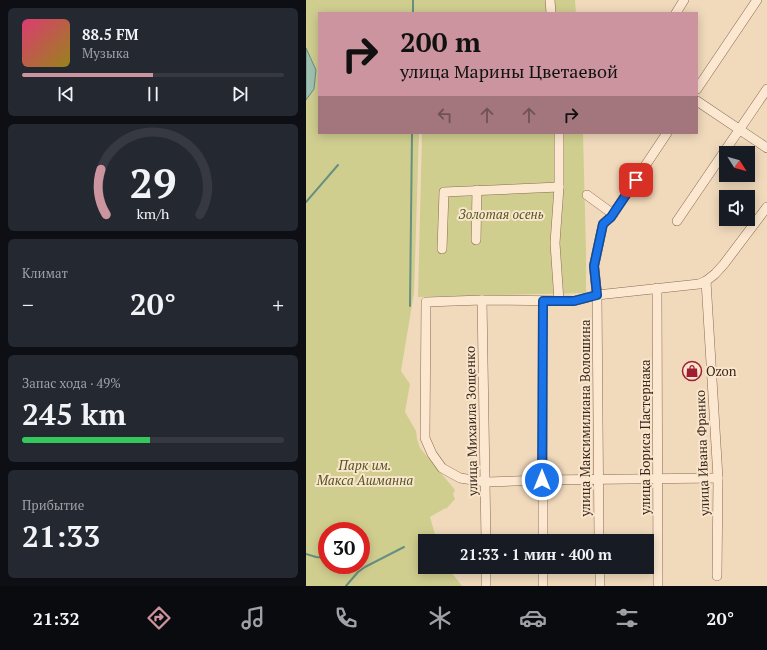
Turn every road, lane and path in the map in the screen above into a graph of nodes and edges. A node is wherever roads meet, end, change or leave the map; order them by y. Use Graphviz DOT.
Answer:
graph roads {
  1 [pos="550,0"];
  2 [pos="684,0"];
  3 [pos="757,0"];
  4 [pos="551,12"];
  5 [pos="677,12"];
  6 [pos="698,88"];
  7 [pos="767,89"];
  8 [pos="698,102"];
  9 [pos="739,130"];
  10 [pos="559,134"];
  11 [pos="666,134"];
  12 [pos="767,148"];
  13 [pos="559,187"];
  14 [pos="477,190"];
  15 [pos="588,195"];
  16 [pos="767,207"];
  17 [pos="613,214"];
  18 [pos="677,221"];
  19 [pos="476,240"];
  20 [pos="442,249"];
  21 [pos="706,281"];
  22 [pos="657,288"];
  23 [pos="597,295"];
  24 [pos="482,300"];
  25 [pos="543,301"];
  26 [pos="559,301"];
  27 [pos="718,478"];
  28 [pos="599,479"];
  29 [pos="658,479"];
  30 [pos="542,480"];
  31 [pos="486,482"];
  32 [pos="486,534"];
  33 [pos="543,534"];
  34 [pos="600,534"];
  35 [pos="486,574"];
  36 [pos="543,574"];
  37 [pos="600,574"];
  38 [pos="717,576"];
  39 [pos="486,586"];
  40 [pos="543,586"];
  41 [pos="600,586"];
  42 [pos="658,586"];
  1 -- 4 [label="street"];
  2 -- 5 [label="street"];
  3 -- 6 [label="street"];
  7 -- 9 [label="street"];
  8 -- 9 [label="street"];
  9 -- 12 [label="street"];
  9 -- 18 [label="street"];
  10 -- 13 [label="street"];
  11 -- 17 [label="street, улица Максимилиана Волошина"];
  13 -- 14 [label="street"];
  13 -- 26 [label="street"];
  14 -- 19 [label="street"];
  14 -- 20 [label="street"];
  15 -- 17 [label="street"];
  16 -- 21 [label="street"];
  17 -- 23 [label="street, улица Максимилиана Волошина"];
  21 -- 22 [label="street"];
  21 -- 27 [label="street, улица Ивана Франко"];
  22 -- 23 [label="street"];
  22 -- 29 [label="street, улица Бориса Пастернака"];
  23 -- 26 [label="street"];
  23 -- 28 [label="street, улица Максимилиана Волошина"];
  24 -- 25 [label="street"];
  24 -- 31 [label="street, улица Михаила Зощенко"];
  24 -- 31 [label="street"];
  25 -- 26 [label="street"];
  25 -- 30 [label="street"];
  27 -- 29 [label="street"];
  27 -- 38 [label="street, улица Ивана Франко"];
  28 -- 29 [label="street"];
  28 -- 30 [label="street"];
  28 -- 34 [label="street, улица Максимилиана Волошина"];
  29 -- 42 [label="street, улица Бориса Пастернака"];
  30 -- 31 [label="street"];
  30 -- 33 [label="street"];
  31 -- 32 [label="street, улица Михаила Зощенко"];
  35 -- 39 [label="street"];
  36 -- 40 [label="street"];
  37 -- 41 [label="street"];
}
